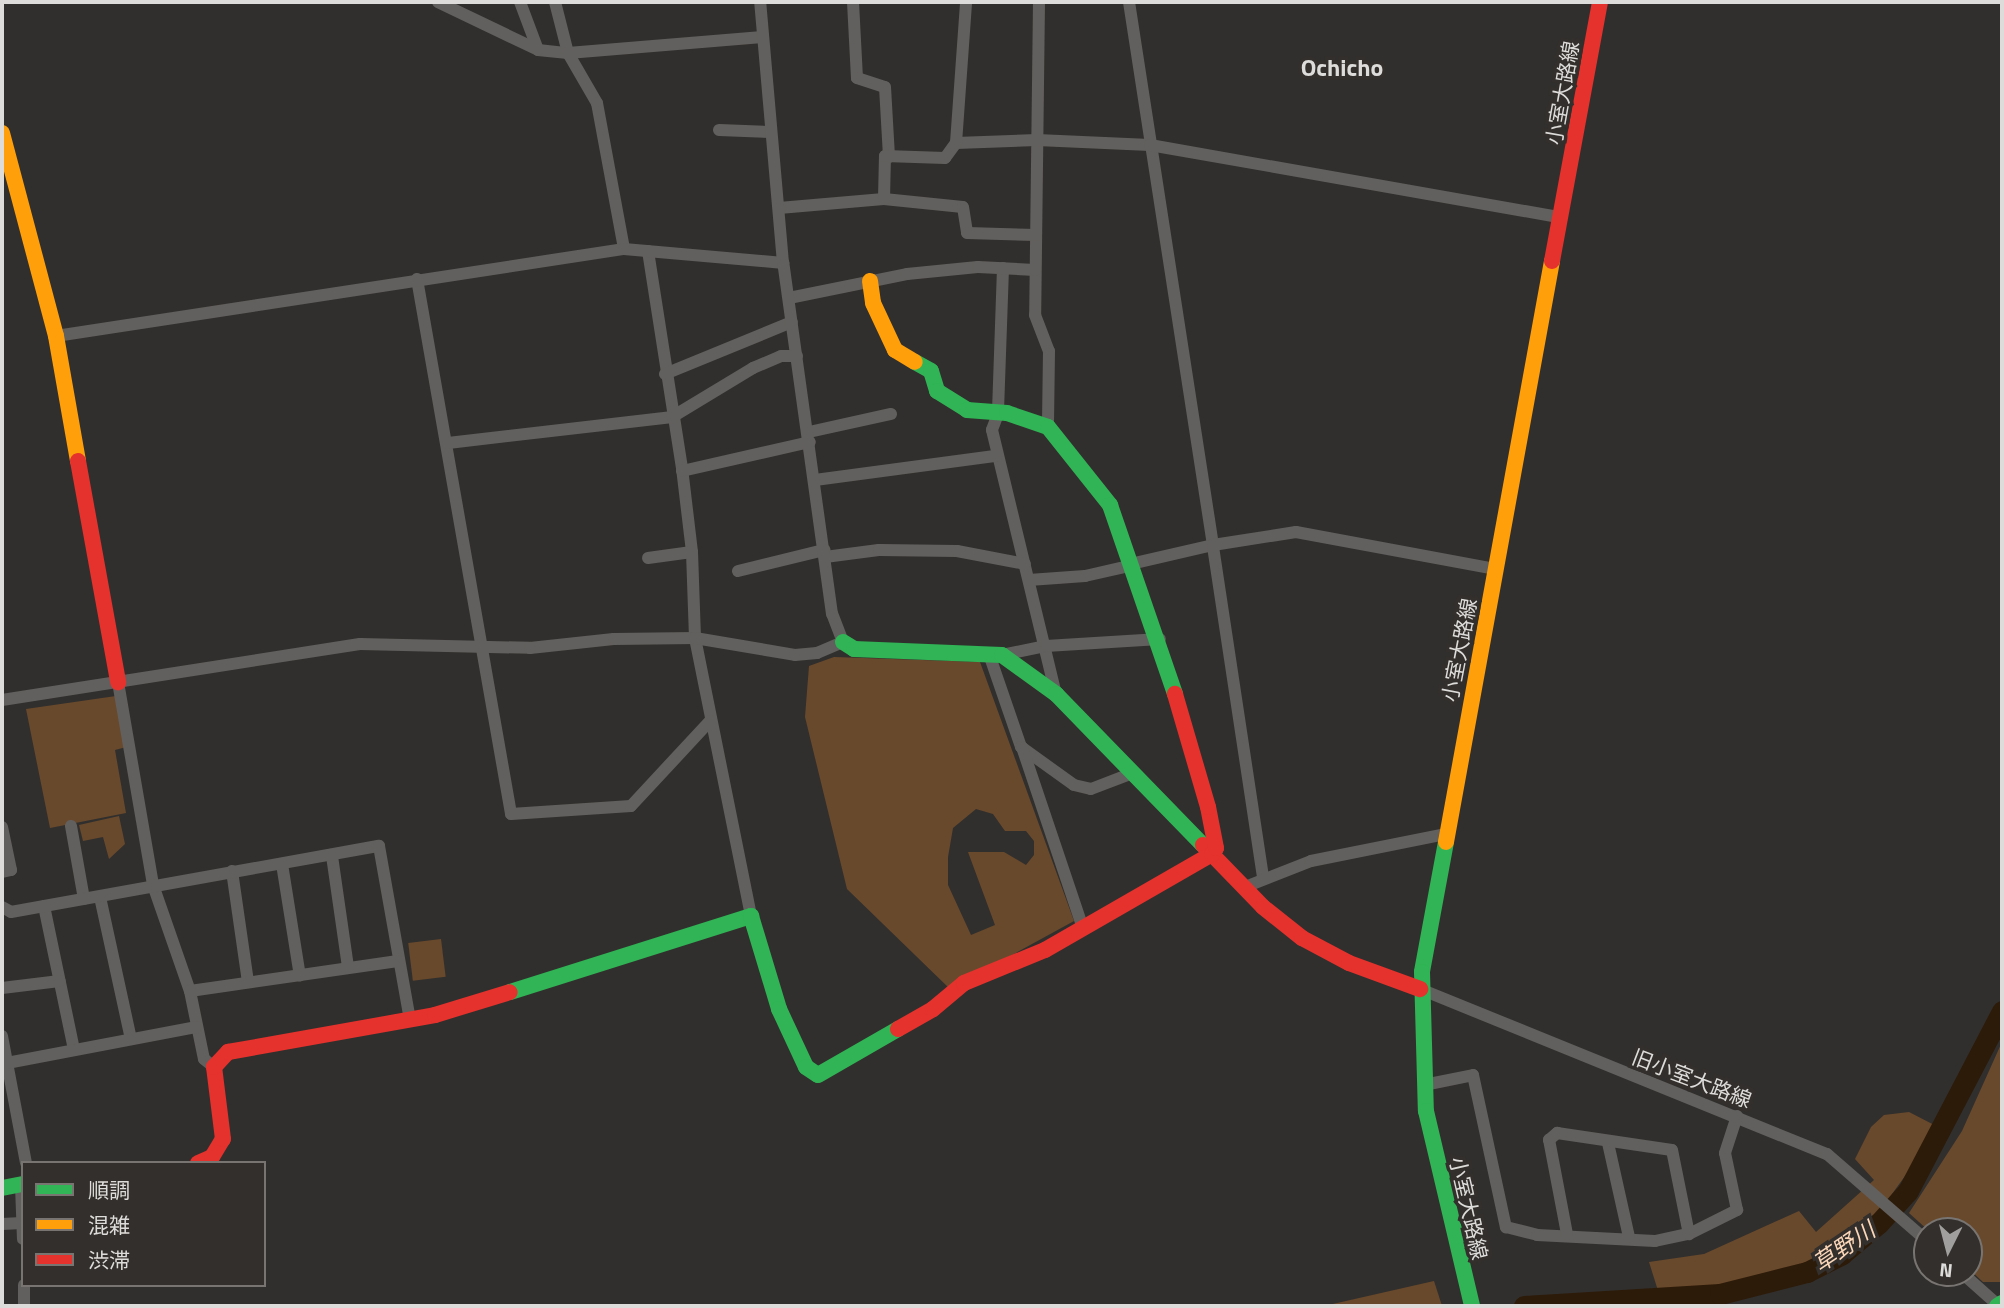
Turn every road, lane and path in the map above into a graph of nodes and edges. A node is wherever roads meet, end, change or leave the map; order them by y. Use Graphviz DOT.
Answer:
graph roads {
  1 [pos="438,2"];
  2 [pos="520,2"];
  3 [pos="555,2"];
  4 [pos="853,2"];
  5 [pos="966,2"];
  6 [pos="1039,2"];
  7 [pos="1129,2"];
  8 [pos="1600,2"];
  9 [pos="762,3"];
  10 [pos="762,37"];
  11 [pos="538,50"];
  12 [pos="568,53"];
  13 [pos="719,130"];
  14 [pos="771,132"];
  15 [pos="2,133"];
  16 [pos="1037,140"];
  17 [pos="956,143"];
  18 [pos="1150,145"];
  19 [pos="889,157"];
  20 [pos="884,199"];
  21 [pos="779,208"];
  22 [pos="1560,217"];
  23 [pos="1036,235"];
  24 [pos="624,249"];
  25 [pos="648,251"];
  26 [pos="783,263"];
  27 [pos="1003,268"];
  28 [pos="1035,270"];
  29 [pos="417,279"];
  30 [pos="870,281"];
  31 [pos="789,298"];
  32 [pos="792,322"];
  33 [pos="56,336"];
  34 [pos="797,356"];
  35 [pos="666,374"];
  36 [pos="891,414"];
  37 [pos="998,414"];
  38 [pos="672,417"];
  39 [pos="1048,427"];
  40 [pos="810,437"];
  41 [pos="448,443"];
  42 [pos="996,456"];
  43 [pos="682,471"];
  44 [pos="815,480"];
  45 [pos="1213,545"];
  46 [pos="692,552"];
  47 [pos="825,554"];
  48 [pos="648,558"];
  49 [pos="1025,564"];
  50 [pos="1132,564"];
  51 [pos="1495,569"];
  52 [pos="738,571"];
  53 [pos="1029,580"];
  54 [pos="695,638"];
  55 [pos="1160,639"];
  56 [pos="844,642"];
  57 [pos="481,644"];
  58 [pos="1046,646"];
  59 [pos="995,654"];
  60 [pos="118,682"];
  61 [pos="1056,694"];
  62 [pos="2,700"];
  63 [pos="710,721"];
  64 [pos="1021,747"];
  65 [pos="1133,773"];
  66 [pos="71,826"];
  67 [pos="2,827"];
  68 [pos="1446,834"];
  69 [pos="1212,854"];
  70 [pos="332,856"];
  71 [pos="282,864"];
  72 [pos="232,871"];
  73 [pos="2,872"];
  74 [pos="1263,877"];
  75 [pos="153,885"];
  76 [pos="1245,887"];
  77 [pos="100,897"];
  78 [pos="84,900"];
  79 [pos="44,906"];
  80 [pos="2,907"];
  81 [pos="751,916"];
  82 [pos="1083,928"];
  83 [pos="398,961"];
  84 [pos="348,967"];
  85 [pos="300,976"];
  86 [pos="60,981"];
  87 [pos="248,982"];
  88 [pos="2,988"];
  89 [pos="1420,989"];
  90 [pos="190,991"];
  91 [pos="410,1020"];
  92 [pos="196,1027"];
  93 [pos="2,1036"];
  94 [pos="131,1040"];
  95 [pos="75,1050"];
  96 [pos="8,1063"];
  97 [pos="214,1067"];
  98 [pos="1424,1085"];
  99 [pos="1737,1116"];
  100 [pos="1608,1143"];
  101 [pos="26,1161"];
  102 [pos="203,1161"];
  103 [pos="21,1185"];
  104 [pos="2,1188"];
  105 [pos="21,1223"];
  106 [pos="2,1224"];
  107 [pos="1913,1228"];
  108 [pos="1567,1234"];
  109 [pos="1689,1234"];
  110 [pos="1629,1237"];
  111 [pos="24,1287"];
  112 [pos="1978,1287"];
  113 [pos="1997,1303"];
  114 [pos="24,1306"];
  115 [pos="1472,1306"];
  1 -- 11 [label="street"];
  2 -- 11 [label="street"];
  3 -- 12 [label="street"];
  4 -- 19 [label="street"];
  5 -- 17 [label="street"];
  6 -- 16 [label="street"];
  7 -- 18 [label="street"];
  8 -- 22 [label="street, 小室大路線"];
  9 -- 10 [label="street"];
  10 -- 12 [label="street"];
  10 -- 14 [label="street"];
  11 -- 12 [label="street"];
  12 -- 24 [label="street"];
  13 -- 14 [label="street"];
  14 -- 21 [label="street"];
  15 -- 33 [label="street"];
  16 -- 17 [label="street"];
  16 -- 18 [label="street"];
  16 -- 23 [label="street"];
  17 -- 19 [label="street"];
  18 -- 22 [label="street"];
  18 -- 45 [label="street"];
  19 -- 20 [label="street"];
  20 -- 21 [label="street"];
  20 -- 23 [label="street"];
  21 -- 26 [label="street"];
  22 -- 51 [label="street, 小室大路線"];
  23 -- 28 [label="street"];
  24 -- 25 [label="street"];
  24 -- 29 [label="street"];
  25 -- 26 [label="street"];
  25 -- 35 [label="street"];
  26 -- 31 [label="street"];
  27 -- 28 [label="street"];
  27 -- 30 [label="street"];
  27 -- 37 [label="street"];
  28 -- 39 [label="street"];
  29 -- 33 [label="street"];
  29 -- 41 [label="street"];
  30 -- 31 [label="street"];
  30 -- 37 [label="street"];
  31 -- 32 [label="street"];
  32 -- 34 [label="street"];
  32 -- 35 [label="street"];
  33 -- 60 [label="street"];
  34 -- 38 [label="street"];
  34 -- 40 [label="street"];
  35 -- 38 [label="street"];
  36 -- 40 [label="street"];
  37 -- 39 [label="street"];
  37 -- 42 [label="street"];
  38 -- 41 [label="street"];
  38 -- 43 [label="street"];
  39 -- 50 [label="street"];
  40 -- 43 [label="street"];
  40 -- 44 [label="street"];
  41 -- 57 [label="street"];
  42 -- 44 [label="street"];
  42 -- 49 [label="street"];
  43 -- 46 [label="street"];
  44 -- 47 [label="street"];
  45 -- 50 [label="street"];
  45 -- 51 [label="street"];
  45 -- 74 [label="street"];
  46 -- 48 [label="street"];
  46 -- 54 [label="street"];
  47 -- 49 [label="street"];
  47 -- 52 [label="street"];
  47 -- 56 [label="street"];
  49 -- 53 [label="street"];
  50 -- 53 [label="street"];
  50 -- 55 [label="street"];
  51 -- 68 [label="street, 小室大路線"];
  53 -- 58 [label="street"];
  54 -- 56 [label="street"];
  54 -- 57 [label="street"];
  54 -- 63 [label="street"];
  55 -- 58 [label="street"];
  55 -- 69 [label="street"];
  56 -- 59 [label="street"];
  57 -- 60 [label="street"];
  57 -- 63 [label="street"];
  58 -- 59 [label="street"];
  58 -- 61 [label="street"];
  59 -- 61 [label="street"];
  59 -- 64 [label="street"];
  60 -- 62 [label="street"];
  60 -- 75 [label="street"];
  61 -- 65 [label="street"];
  63 -- 81 [label="street"];
  64 -- 65 [label="street"];
  64 -- 82 [label="street"];
  65 -- 69 [label="street"];
  66 -- 78 [label="street"];
  67 -- 73 [label="street"];
  68 -- 74 [label="street"];
  68 -- 89 [label="street, 小室大路線"];
  69 -- 76 [label="street"];
  69 -- 82 [label="street"];
  70 -- 71 [label="street"];
  70 -- 83 [label="street"];
  70 -- 84 [label="street"];
  71 -- 72 [label="street"];
  71 -- 85 [label="street"];
  72 -- 75 [label="street"];
  72 -- 87 [label="street"];
  74 -- 76 [label="street"];
  75 -- 77 [label="street"];
  75 -- 90 [label="street"];
  76 -- 89 [label="street"];
  77 -- 78 [label="street"];
  77 -- 94 [label="street"];
  78 -- 79 [label="street"];
  79 -- 80 [label="street"];
  79 -- 86 [label="street"];
  81 -- 82 [label="street"];
  81 -- 91 [label="street"];
  83 -- 84 [label="street"];
  83 -- 91 [label="street"];
  84 -- 85 [label="street"];
  85 -- 87 [label="street"];
  86 -- 88 [label="street"];
  86 -- 95 [label="street"];
  87 -- 90 [label="street"];
  89 -- 98 [label="street, 小室大路線"];
  89 -- 99 [label="street, 旧小室大路線"];
  90 -- 92 [label="street"];
  91 -- 97 [label="street"];
  92 -- 94 [label="street"];
  92 -- 97 [label="street"];
  93 -- 96 [label="street"];
  94 -- 95 [label="street"];
  95 -- 96 [label="street"];
  96 -- 101 [label="street"];
  97 -- 102 [label="street"];
  98 -- 108 [label="street"];
  98 -- 115 [label="street, 小室大路線"];
  99 -- 107 [label="street, 旧小室大路線"];
  99 -- 109 [label="street"];
  100 -- 108 [label="street"];
  100 -- 109 [label="street"];
  100 -- 110 [label="street"];
  103 -- 104 [label="street"];
  105 -- 106 [label="street"];
  108 -- 110 [label="street"];
  109 -- 110 [label="street"];
  111 -- 114 [label="street"];
  112 -- 113 [label="street"];
}
